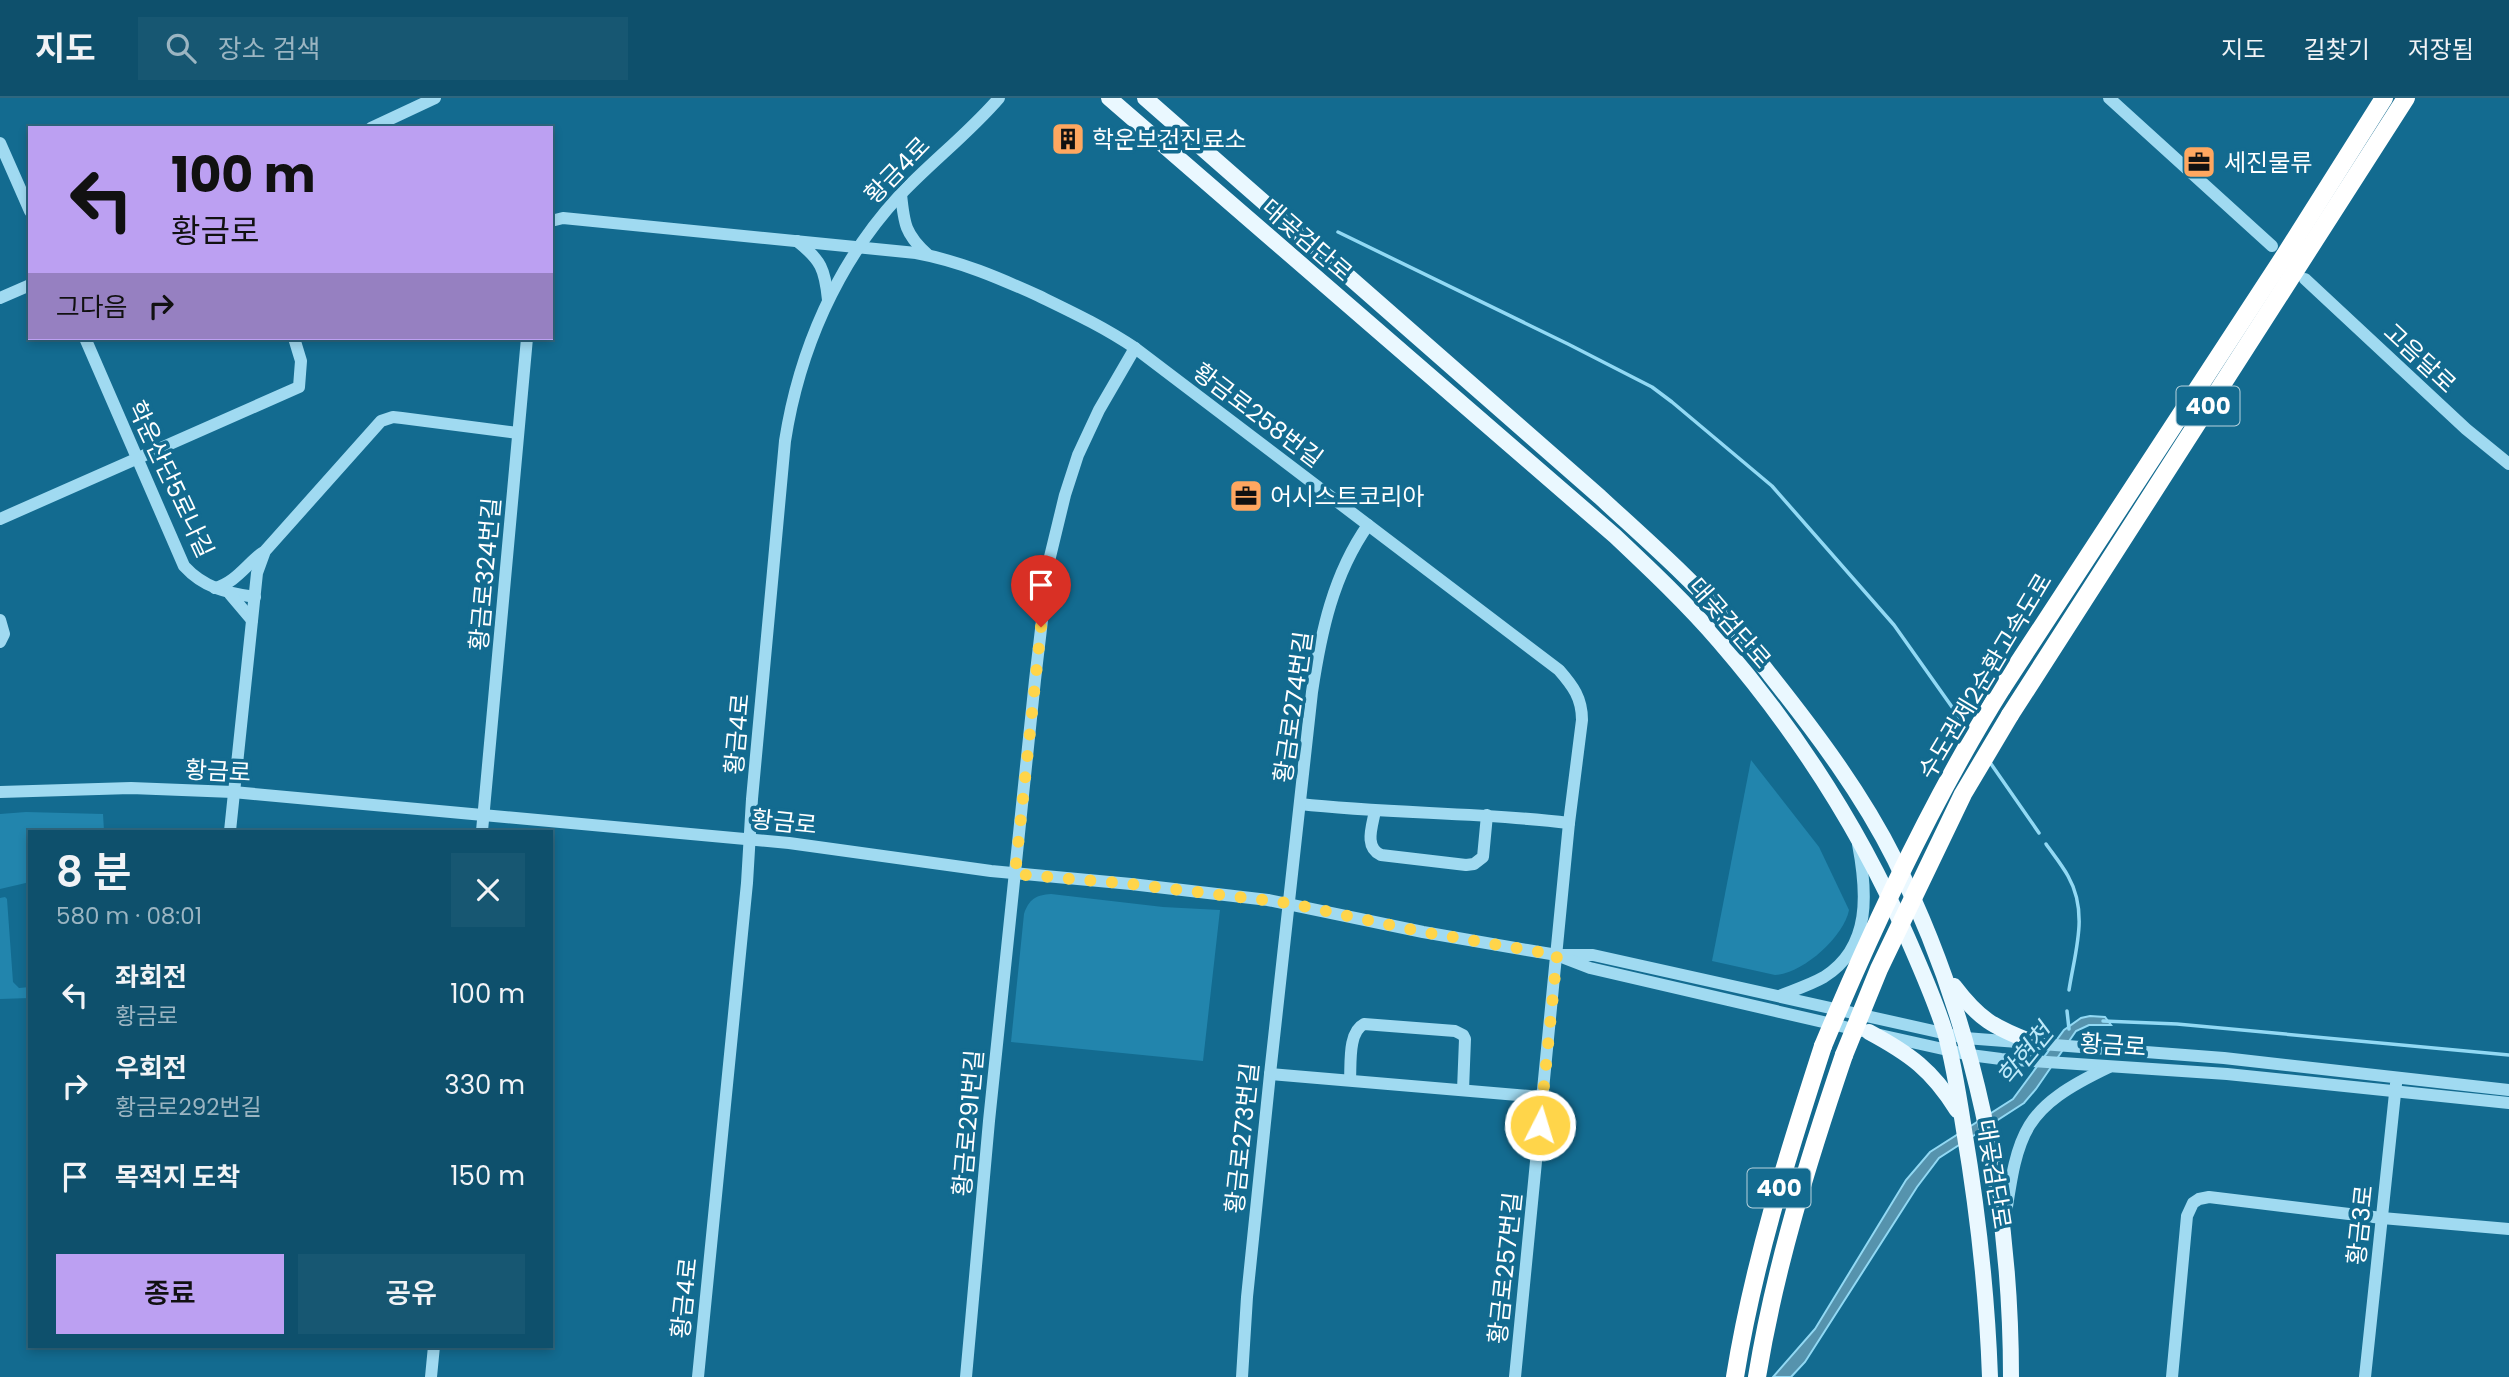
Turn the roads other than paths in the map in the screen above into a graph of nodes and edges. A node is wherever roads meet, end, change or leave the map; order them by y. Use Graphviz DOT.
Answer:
graph roads {
  1 [pos="435,98"];
  2 [pos="999,98"];
  3 [pos="1109,98"];
  4 [pos="1145,98"];
  5 [pos="2109,98"];
  6 [pos="2384,98"];
  7 [pos="2406,98"];
  8 [pos="375,126"];
  9 [pos="0,143"];
  10 [pos="901,194"];
  11 [pos="28,206"];
  12 [pos="553,220"];
  13 [pos="796,241"];
  14 [pos="859,246"];
  15 [pos="2272,246"];
  16 [pos="929,255"];
  17 [pos="2305,279"];
  18 [pos="28,286"];
  19 [pos="0,298"];
  20 [pos="828,300"];
  21 [pos="86,340"];
  22 [pos="295,340"];
  23 [pos="527,340"];
  24 [pos="1135,348"];
  25 [pos="518,433"];
  26 [pos="137,459"];
  27 [pos="2509,464"];
  28 [pos="0,519"];
  29 [pos="1368,525"];
  30 [pos="265,551"];
  31 [pos="215,588"];
  32 [pos="230,594"];
  33 [pos="255,597"];
  34 [pos="0,620"];
  35 [pos="252,620"];
  36 [pos="0,642"];
  37 [pos="0,792"];
  38 [pos="233,792"];
  39 [pos="1300,804"];
  40 [pos="1375,811"];
  41 [pos="484,814"];
  42 [pos="1488,815"];
  43 [pos="1569,823"];
  44 [pos="230,830"];
  45 [pos="482,830"];
  46 [pos="1856,833"];
  47 [pos="749,839"];
  48 [pos="1015,874"];
  49 [pos="1288,903"];
  50 [pos="1557,955"];
  51 [pos="1941,970"];
  52 [pos="1779,996"];
  53 [pos="1869,1032"];
  54 [pos="1945,1033"];
  55 [pos="2012,1037"];
  56 [pos="1965,1038"];
  57 [pos="2032,1042"];
  58 [pos="1949,1050"];
  59 [pos="1969,1055"];
  60 [pos="2112,1066"];
  61 [pos="1270,1074"];
  62 [pos="2396,1077"];
  63 [pos="1350,1080"];
  64 [pos="1463,1090"];
  65 [pos="2509,1090"];
  66 [pos="2395,1091"];
  67 [pos="1542,1097"];
  68 [pos="2509,1103"];
  69 [pos="1958,1108"];
  70 [pos="2382,1218"];
  71 [pos="2004,1227"];
  72 [pos="2509,1229"];
  73 [pos="434,1348"];
  74 [pos="431,1377"];
  75 [pos="698,1377"];
  76 [pos="966,1377"];
  77 [pos="1242,1377"];
  78 [pos="1515,1377"];
  79 [pos="1735,1377"];
  80 [pos="1757,1377"];
  81 [pos="1990,1377"];
  82 [pos="2011,1377"];
  83 [pos="2172,1377"];
  84 [pos="2365,1377"];
  1 -- 8 [label="street"];
  2 -- 10 [label="street, 황금4로"];
  3 -- 46 [label="main road, 대곶검단로"];
  4 -- 51 [label="main road, 대곶검단로"];
  5 -- 15 [label="street"];
  6 -- 79 [label="highway, 수도권제2순환고속도로 / 400, bridge"];
  7 -- 80 [label="highway, 수도권제2순환고속도로 / 400, bridge"];
  9 -- 11 [label="street"];
  10 -- 14 [label="street, 황금4로"];
  10 -- 16 [label="street"];
  12 -- 13 [label="street"];
  13 -- 14 [label="street"];
  13 -- 20 [label="street"];
  14 -- 16 [label="street, 황금로258번길"];
  14 -- 20 [label="street, 황금4로"];
  16 -- 24 [label="street, 황금로258번길"];
  17 -- 27 [label="street, 고음달로"];
  18 -- 19 [label="street"];
  20 -- 47 [label="street, 황금4로"];
  21 -- 26 [label="street, 학운산단5로나길"];
  22 -- 26 [label="street"];
  23 -- 25 [label="street, 황금로324번길"];
  24 -- 29 [label="street, 황금로258번길"];
  24 -- 48 [label="street, 황금로291번길"];
  25 -- 30 [label="street"];
  25 -- 41 [label="street, 황금로324번길"];
  26 -- 28 [label="street"];
  26 -- 31 [label="street, 학운산단5로나길"];
  29 -- 39 [label="street, 황금로274번길"];
  29 -- 43 [label="street, 황금로258번길"];
  30 -- 31 [label="street"];
  30 -- 33 [label="street"];
  31 -- 32 [label="street, 학운산단5로나길"];
  32 -- 33 [label="street, 학운산단5로나길"];
  32 -- 35 [label="street"];
  33 -- 35 [label="street"];
  34 -- 36 [label="street"];
  35 -- 38 [label="street"];
  37 -- 38 [label="street, 황금로"];
  38 -- 41 [label="street, 황금로"];
  38 -- 44 [label="street"];
  39 -- 40 [label="street"];
  39 -- 49 [label="street, 황금로274번길"];
  40 -- 42 [label="street"];
  40 -- 42 [label="street"];
  41 -- 45 [label="street, 황금로324번길"];
  41 -- 47 [label="street, 황금로"];
  42 -- 43 [label="street"];
  43 -- 50 [label="street, 황금로258번길"];
  46 -- 52 [label="street"];
  46 -- 54 [label="main road, 대곶검단로"];
  47 -- 48 [label="street, 황금로"];
  47 -- 75 [label="street, 황금4로"];
  48 -- 49 [label="street, 황금로"];
  48 -- 76 [label="street, 황금로291번길"];
  49 -- 50 [label="street, 황금로"];
  49 -- 61 [label="street, 황금로273번길"];
  50 -- 52 [label="street, 황금로"];
  50 -- 53 [label="street, 황금로"];
  50 -- 67 [label="street, 황금로257번길"];
  51 -- 55 [label="main road"];
  51 -- 56 [label="main road, 대곶검단로"];
  52 -- 54 [label="street, 황금로"];
  53 -- 58 [label="street, 황금로"];
  53 -- 69 [label="main road"];
  54 -- 56 [label="street, 황금로"];
  54 -- 58 [label="main road, 대곶검단로"];
  55 -- 56 [label="street, 황금로"];
  55 -- 57 [label="main road"];
  56 -- 59 [label="main road, 대곶검단로"];
  57 -- 62 [label="street, 황금로"];
  58 -- 59 [label="street, 황금로"];
  58 -- 69 [label="main road, 대곶검단로"];
  59 -- 60 [label="street, 황금로"];
  59 -- 71 [label="main road, 대곶검단로"];
  60 -- 66 [label="street, 황금로"];
  60 -- 71 [label="street"];
  61 -- 63 [label="street"];
  61 -- 77 [label="street, 황금로273번길"];
  62 -- 65 [label="street, 황금로"];
  62 -- 66 [label="street, 황금3로"];
  63 -- 64 [label="street"];
  63 -- 64 [label="street"];
  64 -- 67 [label="street"];
  66 -- 68 [label="street, 황금로"];
  66 -- 70 [label="street, 황금3로"];
  67 -- 78 [label="street, 황금로257번길"];
  69 -- 81 [label="main road, 대곶검단로"];
  70 -- 72 [label="street"];
  70 -- 83 [label="street"];
  70 -- 84 [label="street, 황금3로"];
  71 -- 82 [label="main road, 대곶검단로"];
  73 -- 74 [label="street"];
}
